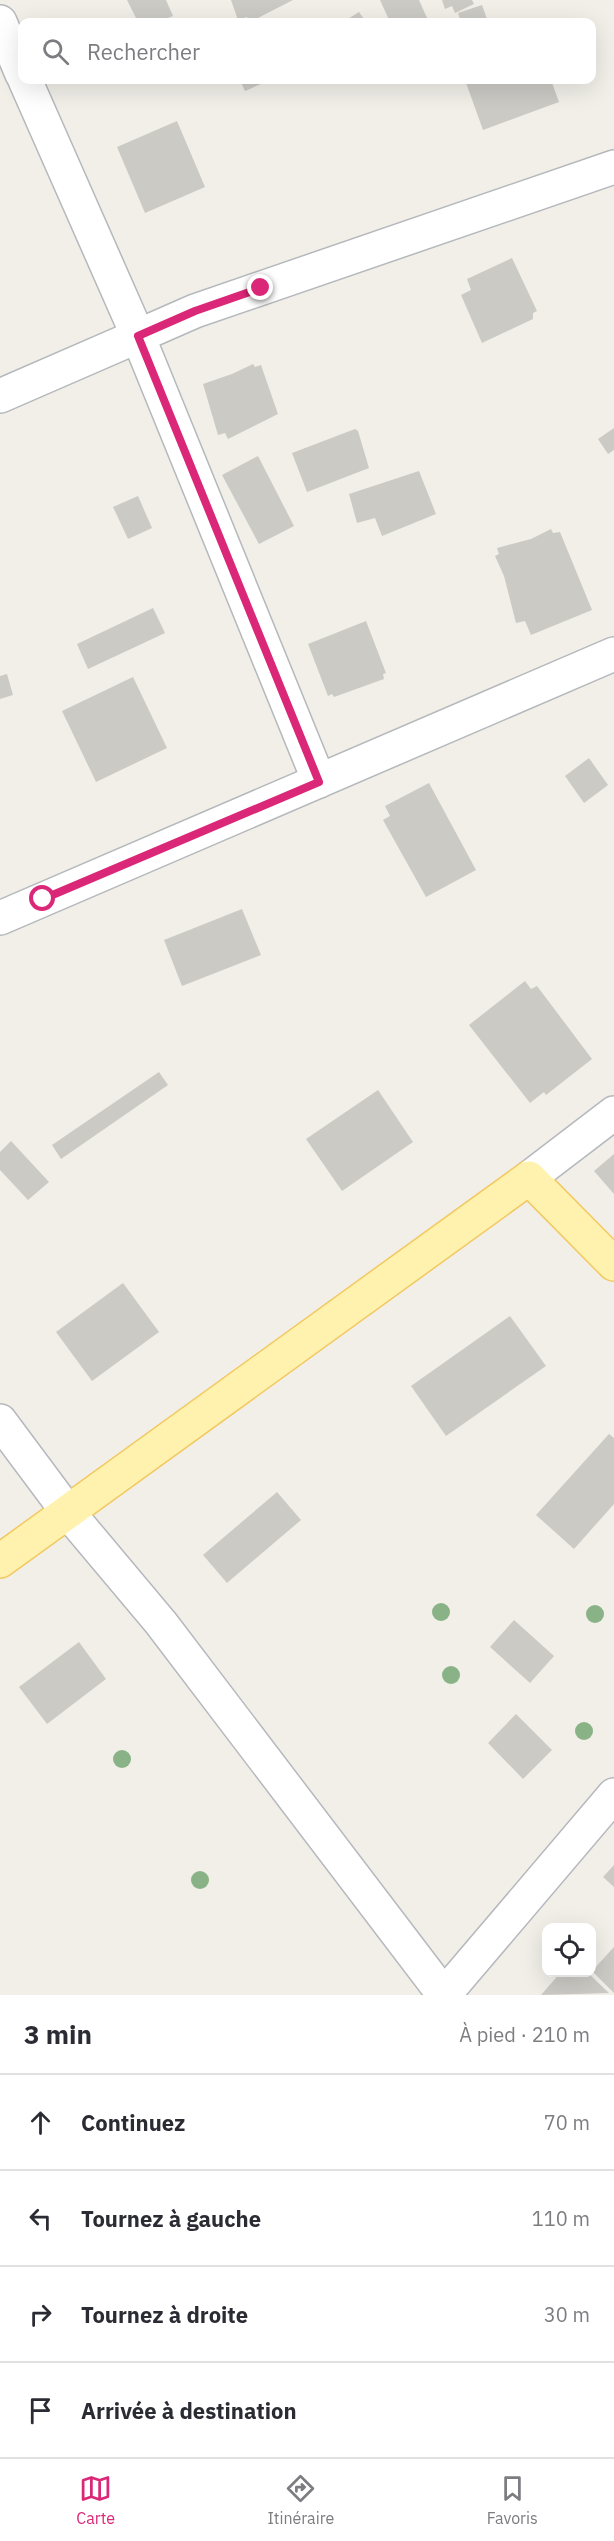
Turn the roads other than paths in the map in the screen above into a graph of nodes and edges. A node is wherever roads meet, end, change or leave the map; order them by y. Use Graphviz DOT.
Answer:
graph roads {
  1 [pos="0,22"];
  2 [pos="18,65"];
  3 [pos="27,84"];
  4 [pos="614,167"];
  5 [pos="138,336"];
  6 [pos="0,396"];
  7 [pos="614,654"];
  8 [pos="319,782"];
  9 [pos="0,918"];
  10 [pos="614,1113"];
  11 [pos="529,1178"];
  12 [pos="614,1264"];
  13 [pos="0,1421"];
  14 [pos="67,1511"];
  15 [pos="0,1561"];
  16 [pos="614,1795"];
  17 [pos="444,1995"];
  1 -- 2 [label="street"];
  3 -- 5 [label="street"];
  4 -- 5 [label="street"];
  5 -- 6 [label="street"];
  5 -- 8 [label="street"];
  7 -- 8 [label="street"];
  8 -- 9 [label="street"];
  10 -- 11 [label="street"];
  11 -- 12 [label="main road"];
  11 -- 14 [label="main road"];
  13 -- 14 [label="street"];
  14 -- 15 [label="main road"];
  14 -- 17 [label="street"];
  16 -- 17 [label="street"];
}
